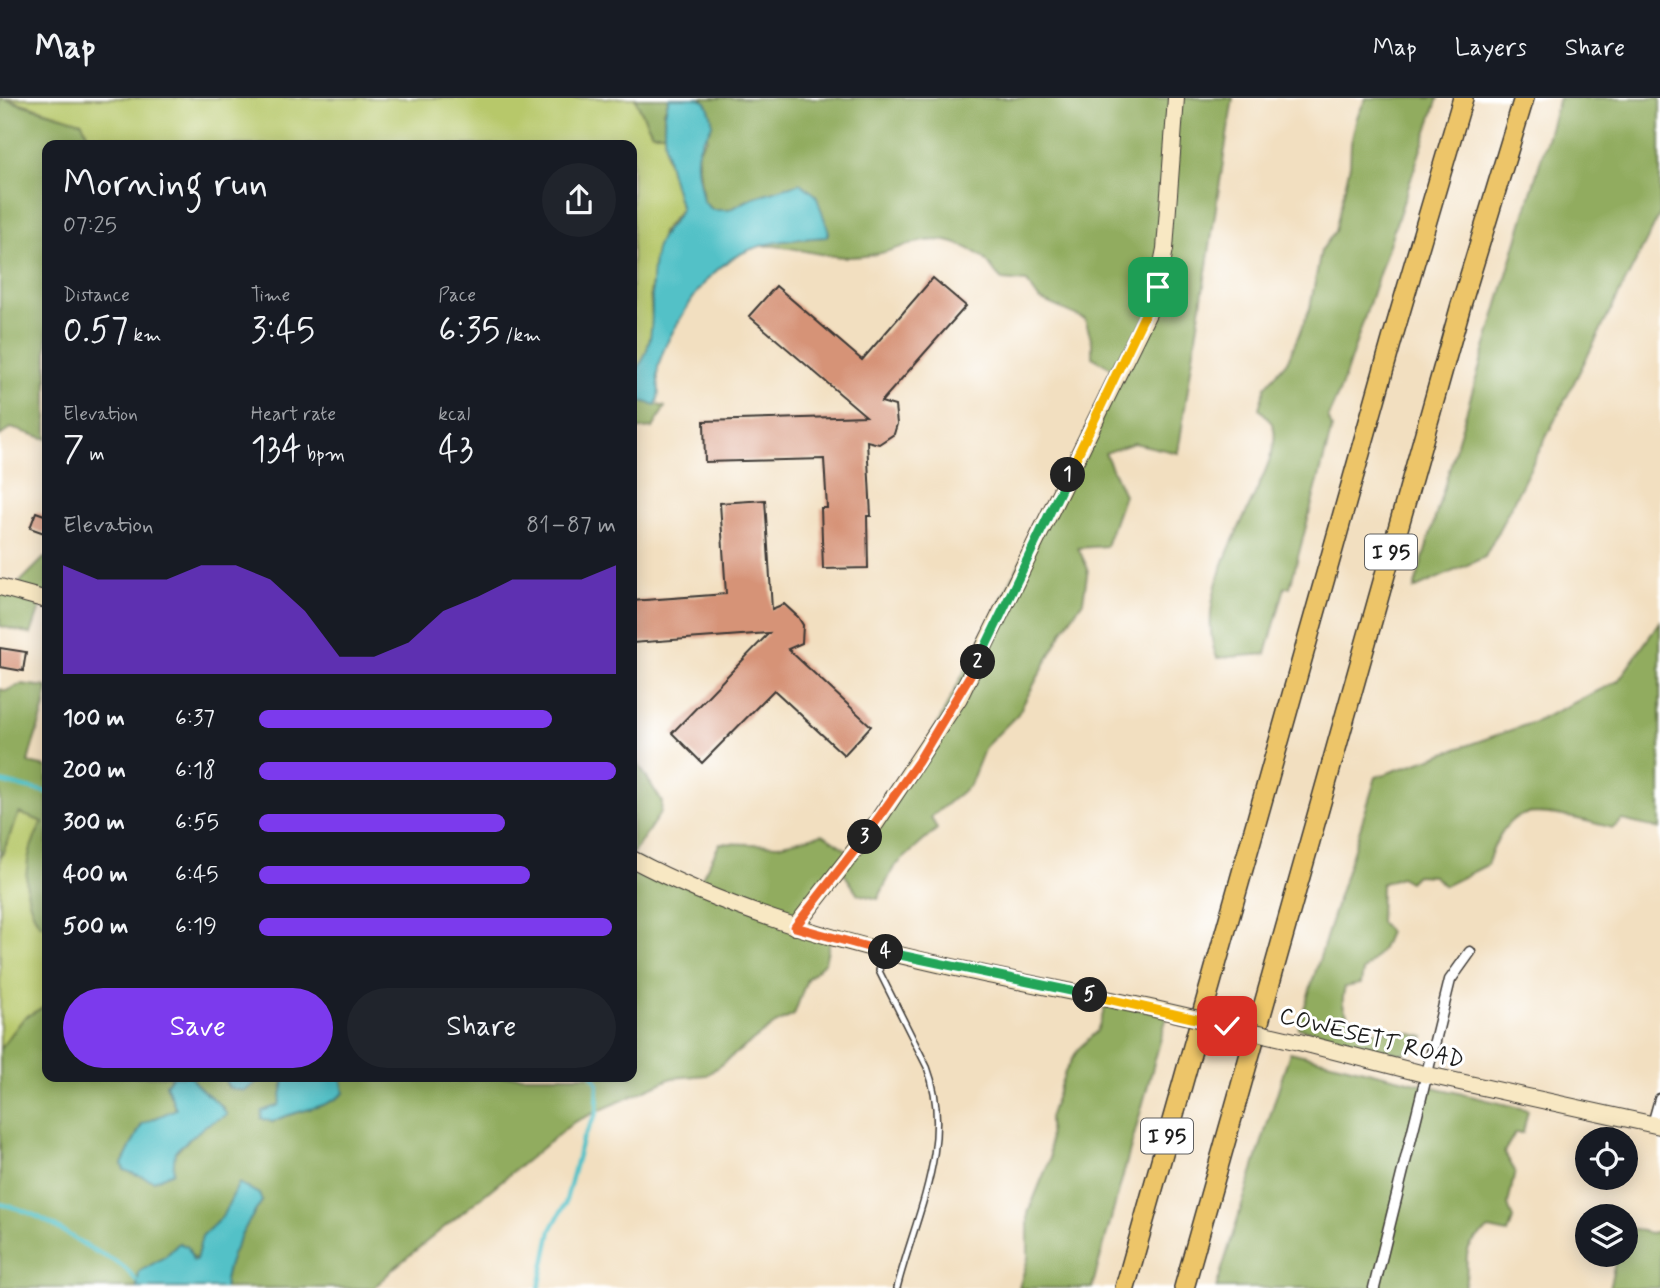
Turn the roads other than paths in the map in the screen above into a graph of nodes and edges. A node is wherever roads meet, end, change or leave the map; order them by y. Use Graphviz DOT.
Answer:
graph roads {
  1 [pos="1176,98"];
  2 [pos="1463,98"];
  3 [pos="1524,98"];
  4 [pos="0,587"];
  5 [pos="42,599"];
  6 [pos="637,861"];
  7 [pos="795,927"];
  8 [pos="883,951"];
  9 [pos="1470,952"];
  10 [pos="1428,1075"];
  11 [pos="1660,1099"];
  12 [pos="1657,1125"];
  13 [pos="897,1288"];
  14 [pos="1125,1288"];
  15 [pos="1184,1288"];
  16 [pos="1374,1288"];
  1 -- 7 [label="main road"];
  2 -- 14 [label="highway, I 95"];
  3 -- 15 [label="highway, I 95"];
  4 -- 5 [label="main road"];
  6 -- 7 [label="main road, COWESETT ROAD"];
  7 -- 8 [label="main road, COWESETT ROAD"];
  8 -- 10 [label="main road, COWESETT ROAD, bridge"];
  8 -- 13 [label="lane"];
  9 -- 10 [label="street"];
  10 -- 12 [label="main road, COWESETT ROAD"];
  10 -- 16 [label="street"];
  11 -- 12 [label="street"];
}
